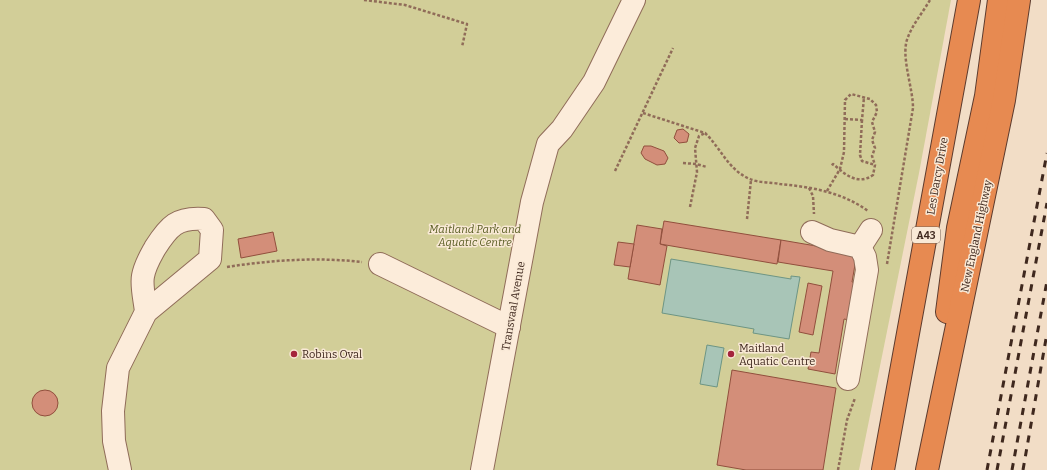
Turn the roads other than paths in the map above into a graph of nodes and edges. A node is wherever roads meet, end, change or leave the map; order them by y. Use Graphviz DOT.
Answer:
graph roads {
  1 [pos="634,0"];
  2 [pos="969,0"];
  3 [pos="998,0"];
  4 [pos="1019,0"];
  5 [pos="812,232"];
  6 [pos="380,264"];
  7 [pos="146,312"];
  8 [pos="509,327"];
  9 [pos="848,379"];
  10 [pos="120,470"];
  11 [pos="482,470"];
  12 [pos="883,470"];
  13 [pos="927,470"];
  1 -- 8 [label="lane, Transvaal Avenue"];
  2 -- 12 [label="highway, Les Darcy Drive / A43"];
  3 -- 13 [label="highway, A43"];
  4 -- 13 [label="highway, New England Highway / A43"];
  5 -- 9 [label="lane"];
  6 -- 8 [label="lane"];
  7 -- 7 [label="lane"];
  7 -- 10 [label="lane"];
  8 -- 11 [label="lane, Transvaal Avenue"];
}
